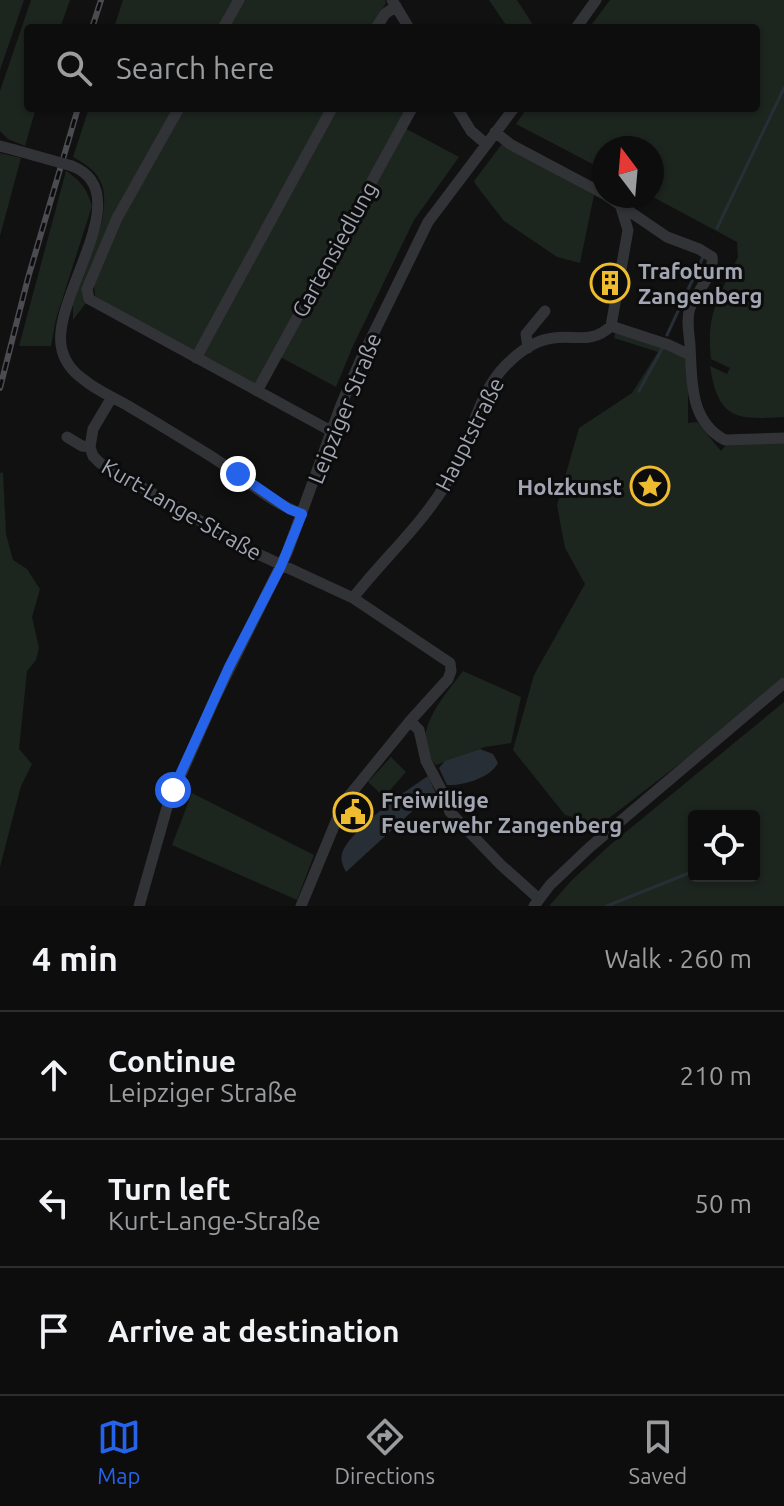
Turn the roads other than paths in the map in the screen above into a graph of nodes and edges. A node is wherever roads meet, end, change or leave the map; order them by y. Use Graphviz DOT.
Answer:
graph roads {
  1 [pos="239,0"];
  2 [pos="596,0"];
  3 [pos="394,3"];
  4 [pos="225,24"];
  5 [pos="379,24"];
  6 [pos="407,24"];
  7 [pos="579,24"];
  8 [pos="177,112"];
  9 [pos="330,112"];
  10 [pos="410,112"];
  11 [pos="459,112"];
  12 [pos="511,112"];
  13 [pos="495,132"];
  14 [pos="486,144"];
  15 [pos="0,146"];
  16 [pos="592,188"];
  17 [pos="622,208"];
  18 [pos="626,208"];
  19 [pos="545,311"];
  20 [pos="611,326"];
  21 [pos="528,348"];
  22 [pos="690,355"];
  23 [pos="196,358"];
  24 [pos="257,391"];
  25 [pos="112,397"];
  26 [pos="331,431"];
  27 [pos="67,437"];
  28 [pos="784,438"];
  29 [pos="90,447"];
  30 [pos="302,514"];
  31 [pos="281,566"];
  32 [pos="353,598"];
  33 [pos="784,683"];
  34 [pos="410,721"];
  35 [pos="536,902"];
  36 [pos="139,906"];
  37 [pos="301,906"];
  1 -- 4 [label="street"];
  2 -- 7 [label="street"];
  3 -- 5 [label="street"];
  3 -- 6 [label="street"];
  8 -- 23 [label="street"];
  9 -- 23 [label="street"];
  10 -- 24 [label="street, Gartensiedlung"];
  11 -- 14 [label="street"];
  12 -- 13 [label="street, Leipziger Straße"];
  13 -- 14 [label="street, Leipziger Straße"];
  13 -- 16 [label="street"];
  14 -- 26 [label="street, Leipziger Straße"];
  15 -- 25 [label="street, bridge"];
  17 -- 20 [label="street"];
  18 -- 22 [label="street"];
  19 -- 21 [label="street, Hauptstraße"];
  20 -- 21 [label="street, Hauptstraße"];
  20 -- 22 [label="street"];
  21 -- 32 [label="street, Hauptstraße"];
  22 -- 28 [label="street"];
  23 -- 24 [label="street"];
  24 -- 26 [label="street"];
  25 -- 29 [label="street, Kurt-Lange-Straße"];
  25 -- 30 [label="street"];
  26 -- 30 [label="street, Leipziger Straße"];
  27 -- 29 [label="street, Kurt-Lange-Straße"];
  29 -- 31 [label="street, Kurt-Lange-Straße"];
  30 -- 31 [label="street, Leipziger Straße"];
  31 -- 32 [label="street, Kurt-Lange-Straße"];
  31 -- 36 [label="street, Leipziger Straße"];
  32 -- 34 [label="street, Kurt-Lange-Straße"];
  33 -- 35 [label="street"];
  34 -- 35 [label="street"];
  34 -- 37 [label="street"];
}
